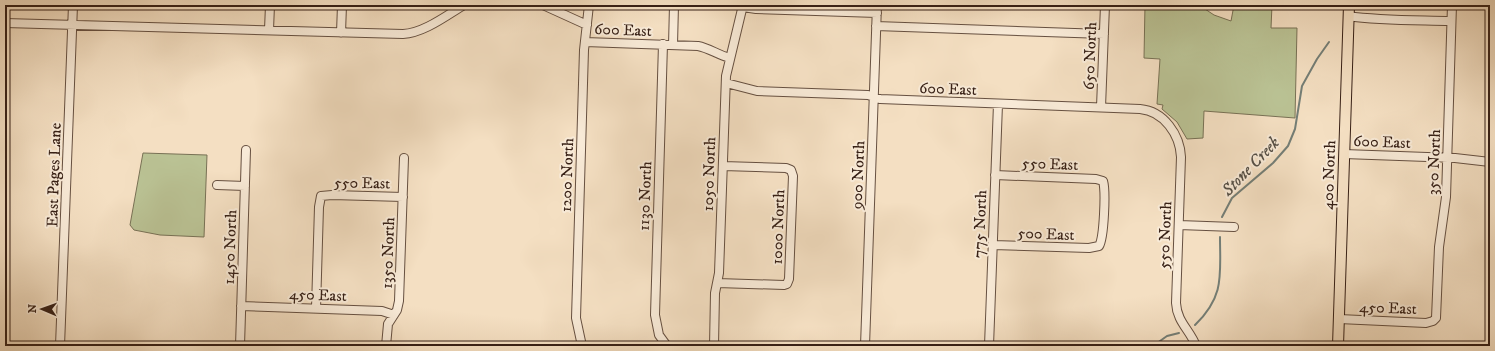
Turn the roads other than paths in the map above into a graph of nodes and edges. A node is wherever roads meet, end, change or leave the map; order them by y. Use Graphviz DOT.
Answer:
graph roads {
  1 [pos="74,5"];
  2 [pos="270,5"];
  3 [pos="342,5"];
  4 [pos="464,5"];
  5 [pos="543,5"];
  6 [pos="589,5"];
  7 [pos="674,5"];
  8 [pos="1105,5"];
  9 [pos="1349,5"];
  10 [pos="1452,5"];
  11 [pos="743,6"];
  12 [pos="877,9"];
  13 [pos="1348,16"];
  14 [pos="1451,20"];
  15 [pos="5,23"];
  16 [pos="73,25"];
  17 [pos="587,25"];
  18 [pos="876,26"];
  19 [pos="269,30"];
  20 [pos="340,32"];
  21 [pos="1104,34"];
  22 [pos="585,42"];
  23 [pos="663,44"];
  24 [pos="673,45"];
  25 [pos="730,58"];
  26 [pos="726,83"];
  27 [pos="874,97"];
  28 [pos="998,104"];
  29 [pos="1101,107"];
  30 [pos="1167,124"];
  31 [pos="246,150"];
  32 [pos="1344,154"];
  33 [pos="1447,157"];
  34 [pos="404,158"];
  35 [pos="1490,162"];
  36 [pos="722,166"];
  37 [pos="995,175"];
  38 [pos="217,186"];
  39 [pos="245,186"];
  40 [pos="403,197"];
  41 [pos="1179,225"];
  42 [pos="1234,227"];
  43 [pos="992,245"];
  44 [pos="1099,246"];
  45 [pos="717,283"];
  46 [pos="241,306"];
  47 [pos="316,308"];
  48 [pos="394,315"];
  49 [pos="1339,319"];
  50 [pos="1435,320"];
  51 [pos="60,346"];
  52 [pos="240,346"];
  53 [pos="386,346"];
  54 [pos="582,346"];
  55 [pos="667,346"];
  56 [pos="714,346"];
  57 [pos="865,346"];
  58 [pos="989,346"];
  59 [pos="1196,346"];
  60 [pos="1338,346"];
  1 -- 16 [label="street, East Pages Lane"];
  2 -- 19 [label="street"];
  3 -- 20 [label="street"];
  4 -- 20 [label="street"];
  5 -- 17 [label="street"];
  6 -- 17 [label="street, 1200 North"];
  7 -- 24 [label="street"];
  8 -- 21 [label="street, 650 North"];
  9 -- 13 [label="main road, 400 North"];
  10 -- 14 [label="street, 350 North"];
  11 -- 12 [label="street"];
  11 -- 25 [label="street, 1050 North"];
  12 -- 18 [label="street, 900 North"];
  13 -- 14 [label="street"];
  13 -- 32 [label="main road, 400 North"];
  14 -- 33 [label="street, 350 North"];
  15 -- 16 [label="street"];
  16 -- 19 [label="street"];
  16 -- 51 [label="street, East Pages Lane"];
  17 -- 22 [label="street, 1200 North"];
  18 -- 21 [label="street"];
  18 -- 27 [label="street, 900 North"];
  19 -- 20 [label="street"];
  21 -- 29 [label="street, 650 North"];
  22 -- 23 [label="street, 600 East"];
  22 -- 54 [label="street, 1200 North"];
  23 -- 24 [label="street, 600 East"];
  23 -- 55 [label="street, 1130 North"];
  24 -- 25 [label="street, 600 East"];
  25 -- 26 [label="street, 1050 North"];
  26 -- 27 [label="street, 600 East"];
  26 -- 36 [label="street, 1050 North"];
  27 -- 28 [label="street, 600 East"];
  27 -- 57 [label="street, 900 North"];
  28 -- 29 [label="street, 600 East"];
  28 -- 37 [label="street, 775 North"];
  29 -- 30 [label="street, 600 East"];
  30 -- 41 [label="street, 550 North"];
  31 -- 39 [label="street, 1450 North"];
  32 -- 33 [label="street, 600 East"];
  32 -- 49 [label="main road, 400 North"];
  33 -- 35 [label="street, 600 East"];
  33 -- 50 [label="street, 350 North"];
  34 -- 40 [label="street, 1350 North"];
  36 -- 45 [label="street, 1050 North"];
  36 -- 45 [label="street, 1000 North"];
  37 -- 43 [label="street, 775 North"];
  37 -- 44 [label="street, 550 East"];
  38 -- 39 [label="street"];
  39 -- 46 [label="street, 1450 North"];
  40 -- 47 [label="street, 550 East"];
  40 -- 48 [label="street, 1350 North"];
  41 -- 42 [label="street"];
  41 -- 59 [label="street, 550 North"];
  43 -- 44 [label="street, 500 East"];
  43 -- 58 [label="street, 775 North"];
  45 -- 56 [label="street, 1050 North"];
  46 -- 47 [label="street, 450 East"];
  46 -- 52 [label="street, 1450 North"];
  47 -- 48 [label="street, 450 East"];
  48 -- 53 [label="street, 1350 North"];
  49 -- 50 [label="street, 450 East"];
  49 -- 60 [label="main road, 400 North"];
}
